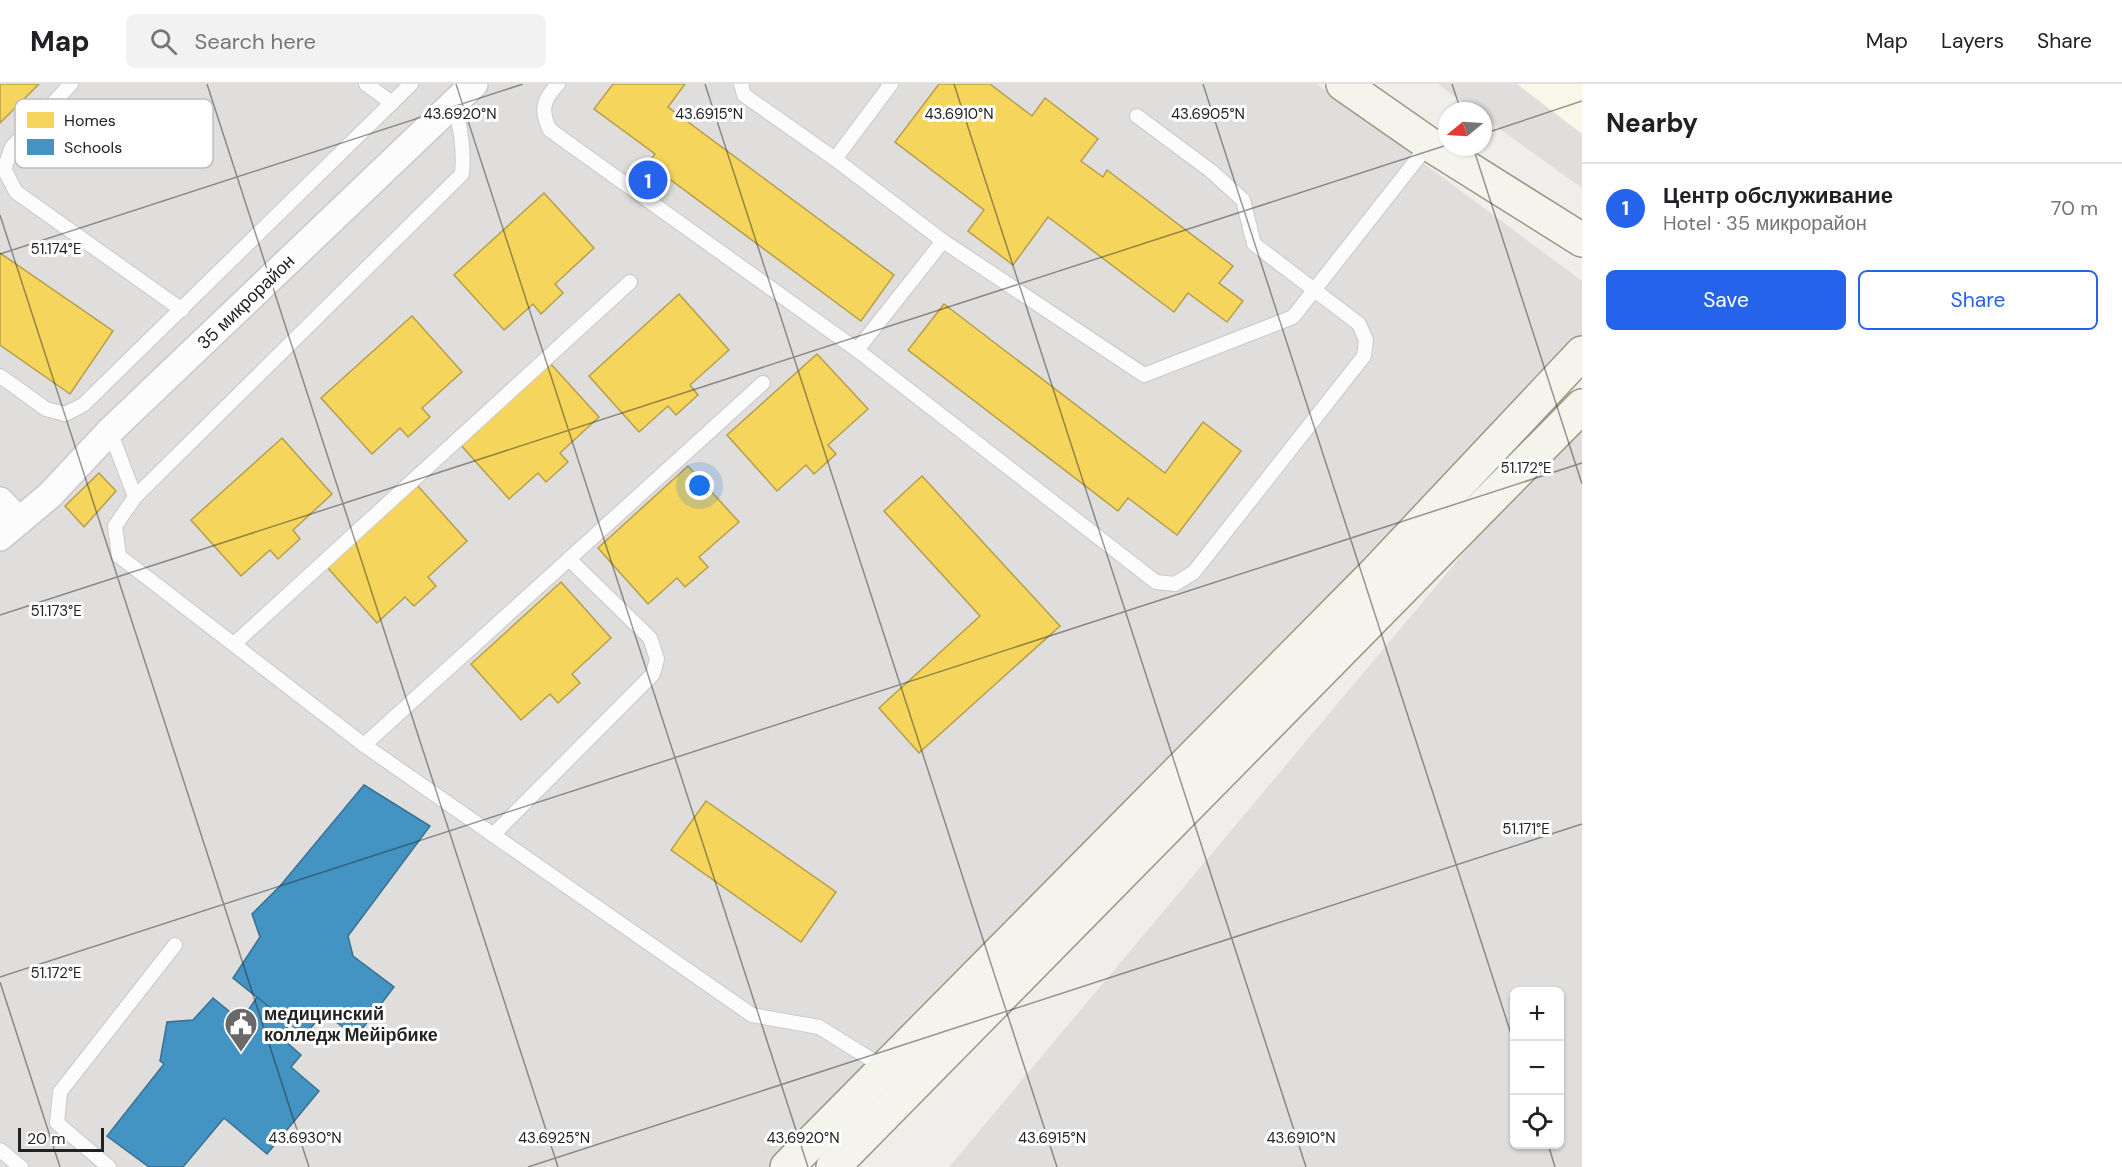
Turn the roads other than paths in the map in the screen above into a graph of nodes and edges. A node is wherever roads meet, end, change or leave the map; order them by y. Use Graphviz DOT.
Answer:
graph roads {
  1 [pos="72,84"];
  2 [pos="366,84"];
  3 [pos="411,84"];
  4 [pos="474,84"];
  5 [pos="558,84"];
  6 [pos="741,84"];
  7 [pos="891,84"];
  8 [pos="1343,84"];
  9 [pos="58,99"];
  10 [pos="392,103"];
  11 [pos="453,105"];
  12 [pos="1137,116"];
  13 [pos="15,144"];
  14 [pos="1429,144"];
  15 [pos="835,159"];
  16 [pos="1582,240"];
  17 [pos="943,241"];
  18 [pos="630,282"];
  19 [pos="1312,290"];
  20 [pos="182,310"];
  21 [pos="856,350"];
  22 [pos="1582,353"];
  23 [pos="0,376"];
  24 [pos="762,383"];
  25 [pos="1582,406"];
  26 [pos="110,431"];
  27 [pos="135,497"];
  28 [pos="0,501"];
  29 [pos="9,529"];
  30 [pos="569,559"];
  31 [pos="234,644"];
  32 [pos="364,746"];
  33 [pos="493,835"];
  34 [pos="175,945"];
  35 [pos="897,1078"];
  36 [pos="0,1150"];
  37 [pos="21,1167"];
  38 [pos="110,1167"];
  39 [pos="787,1167"];
  40 [pos="833,1167"];
  1 -- 9 [label="lane"];
  2 -- 10 [label="lane"];
  3 -- 10 [label="lane"];
  4 -- 11 [label="street, 35 микрорайон"];
  5 -- 21 [label="lane"];
  6 -- 15 [label="lane"];
  7 -- 15 [label="lane"];
  8 -- 14 [label="main road"];
  10 -- 20 [label="lane"];
  11 -- 26 [label="street, 35 микрорайон"];
  11 -- 27 [label="lane"];
  12 -- 19 [label="lane"];
  13 -- 20 [label="lane"];
  14 -- 16 [label="main road"];
  14 -- 19 [label="lane"];
  15 -- 17 [label="lane"];
  17 -- 19 [label="lane"];
  17 -- 21 [label="lane"];
  18 -- 31 [label="lane"];
  19 -- 21 [label="lane"];
  20 -- 23 [label="lane"];
  22 -- 35 [label="main road"];
  24 -- 30 [label="lane"];
  25 -- 35 [label="main road"];
  26 -- 27 [label="lane"];
  26 -- 29 [label="street, 35 микрорайон"];
  27 -- 31 [label="lane"];
  28 -- 29 [label="street, 35 микрорайон"];
  30 -- 32 [label="lane"];
  30 -- 33 [label="lane"];
  31 -- 32 [label="lane"];
  32 -- 33 [label="lane"];
  33 -- 35 [label="lane"];
  34 -- 38 [label="lane"];
  35 -- 39 [label="main road"];
  35 -- 40 [label="main road"];
  36 -- 37 [label="lane"];
}
